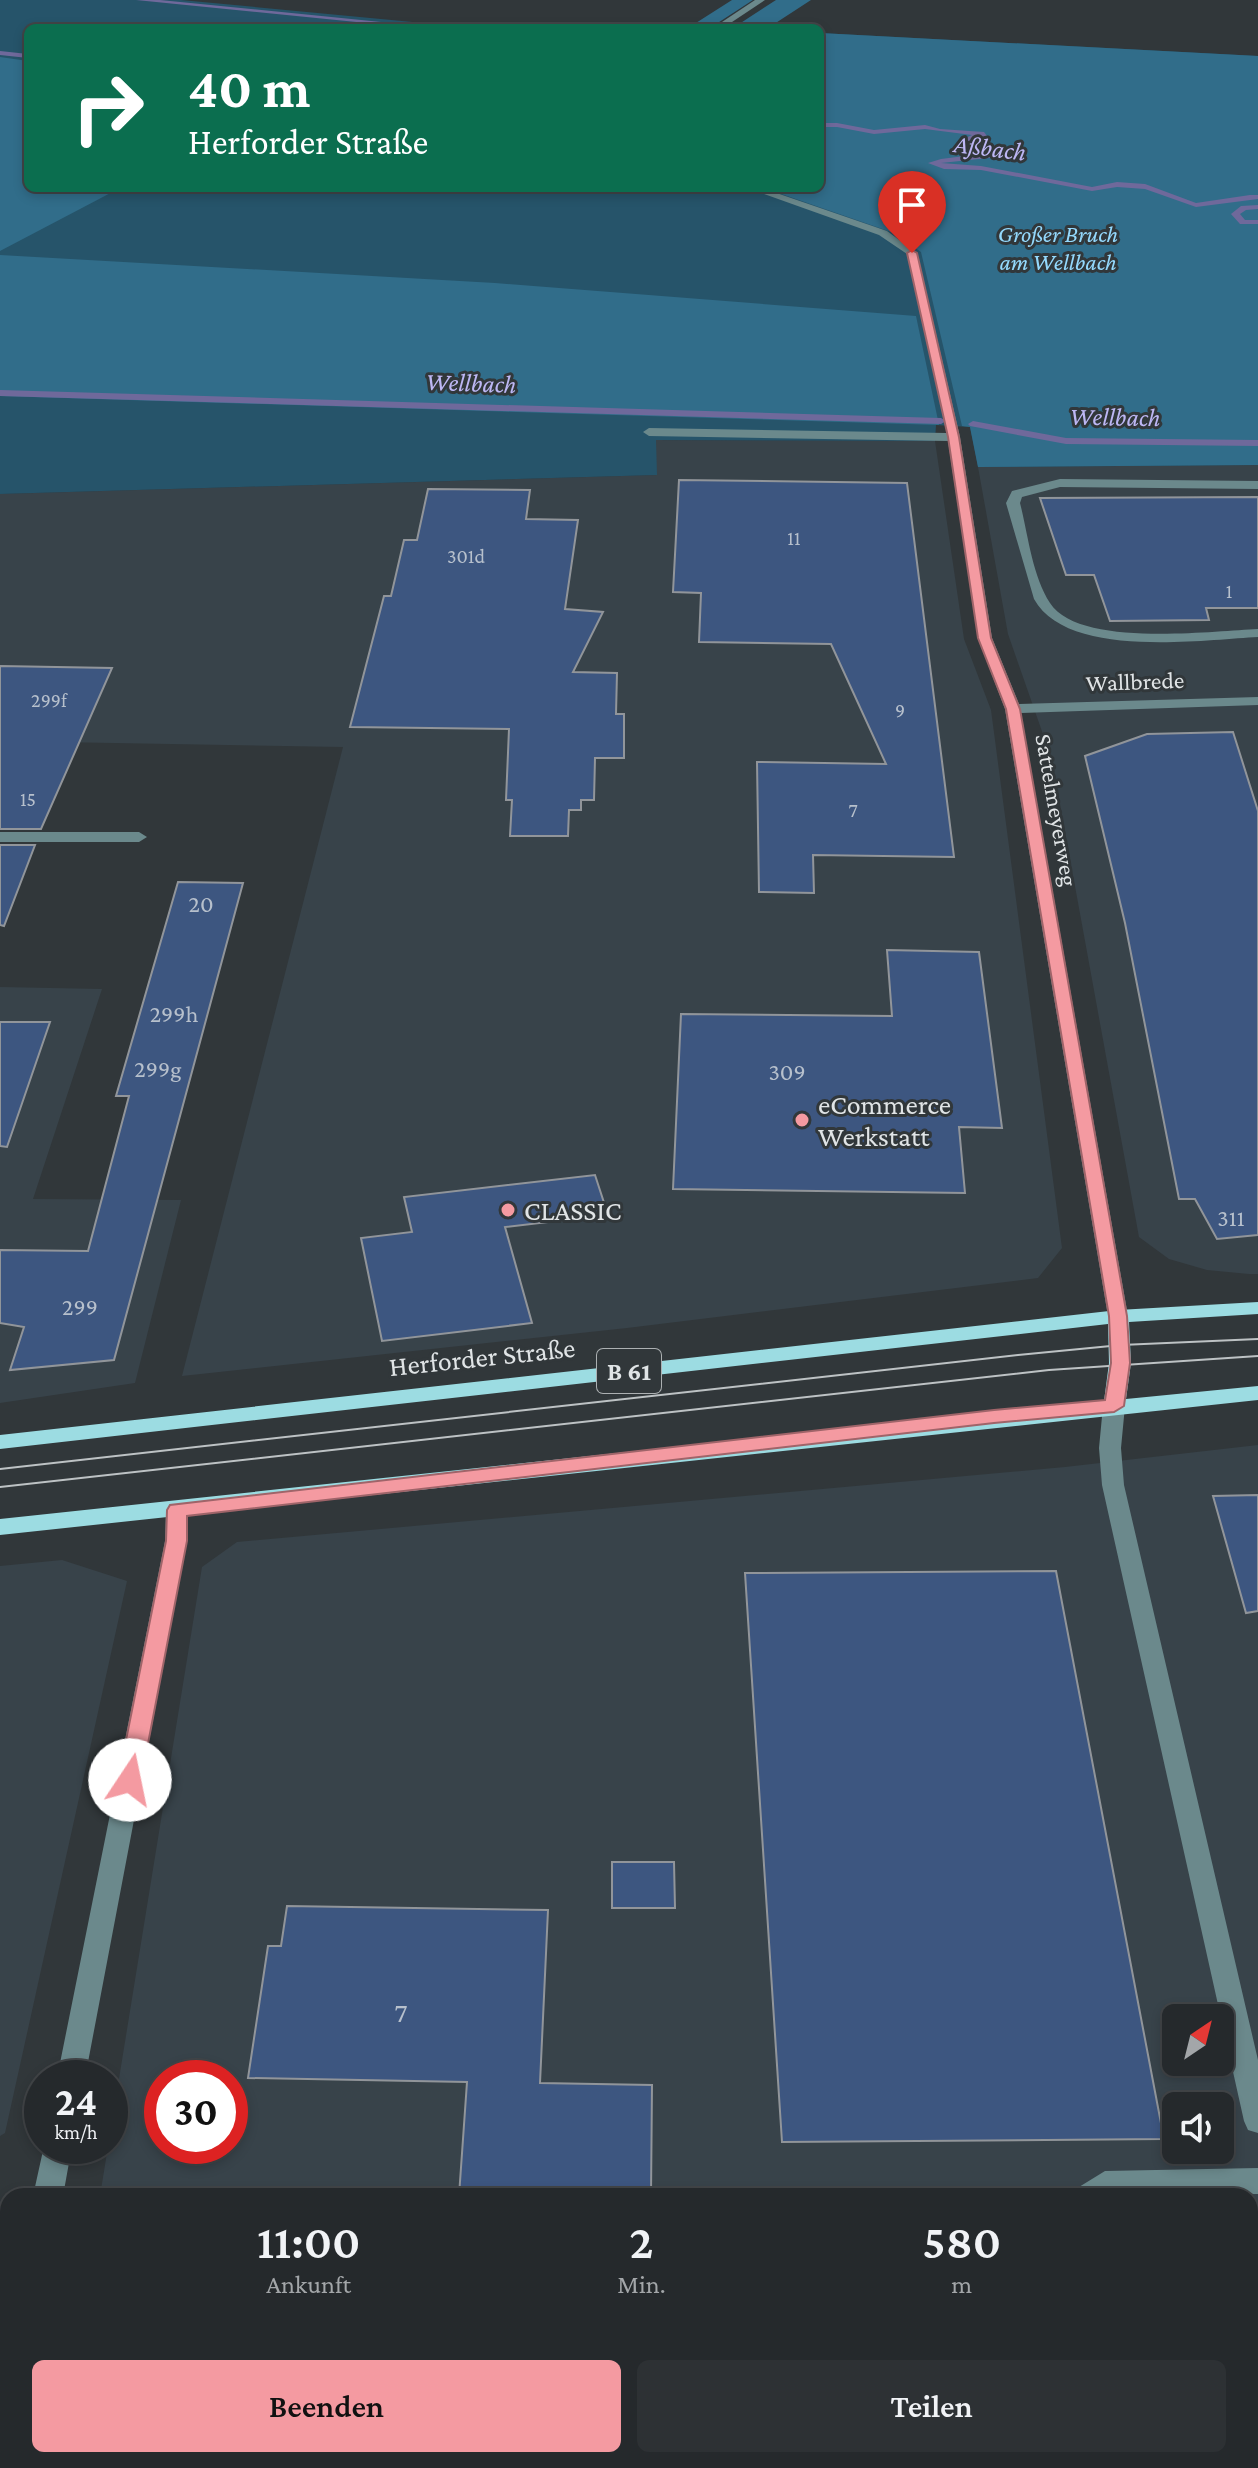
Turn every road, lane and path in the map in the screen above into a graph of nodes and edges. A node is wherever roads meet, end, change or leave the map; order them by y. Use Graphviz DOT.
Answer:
graph roads {
  1 [pos="761,0"];
  2 [pos="723,24"];
  3 [pos="764,192"];
  4 [pos="649,432"];
  5 [pos="954,437"];
  6 [pos="1258,485"];
  7 [pos="1258,633"];
  8 [pos="1258,701"];
  9 [pos="1013,709"];
  10 [pos="0,837"];
  11 [pos="139,837"];
  12 [pos="1258,1308"];
  13 [pos="1118,1316"];
  14 [pos="1258,1393"];
  15 [pos="1114,1406"];
  16 [pos="0,1442"];
  17 [pos="177,1510"];
  18 [pos="0,1527"];
  19 [pos="75,2060"];
  20 [pos="1258,2121"];
  21 [pos="54,2164"];
  22 [pos="1258,2181"];
  23 [pos="50,2188"];
  24 [pos="1100,2188"];
  1 -- 2 [label="street"];
  3 -- 5 [label="street, Sattelmeyerweg"];
  4 -- 5 [label="street"];
  5 -- 9 [label="street, Sattelmeyerweg"];
  6 -- 7 [label="street"];
  8 -- 9 [label="street, Wallbrede"];
  9 -- 13 [label="street, Sattelmeyerweg"];
  10 -- 11 [label="street"];
  12 -- 13 [label="main road, Herforder Straße / B 61"];
  13 -- 15 [label="main road"];
  13 -- 16 [label="main road, Herforder Straße / B 61"];
  14 -- 15 [label="main road"];
  15 -- 17 [label="main road"];
  15 -- 20 [label="street"];
  17 -- 18 [label="main road"];
  17 -- 19 [label="street"];
  21 -- 23 [label="street"];
  22 -- 24 [label="street"];
}
